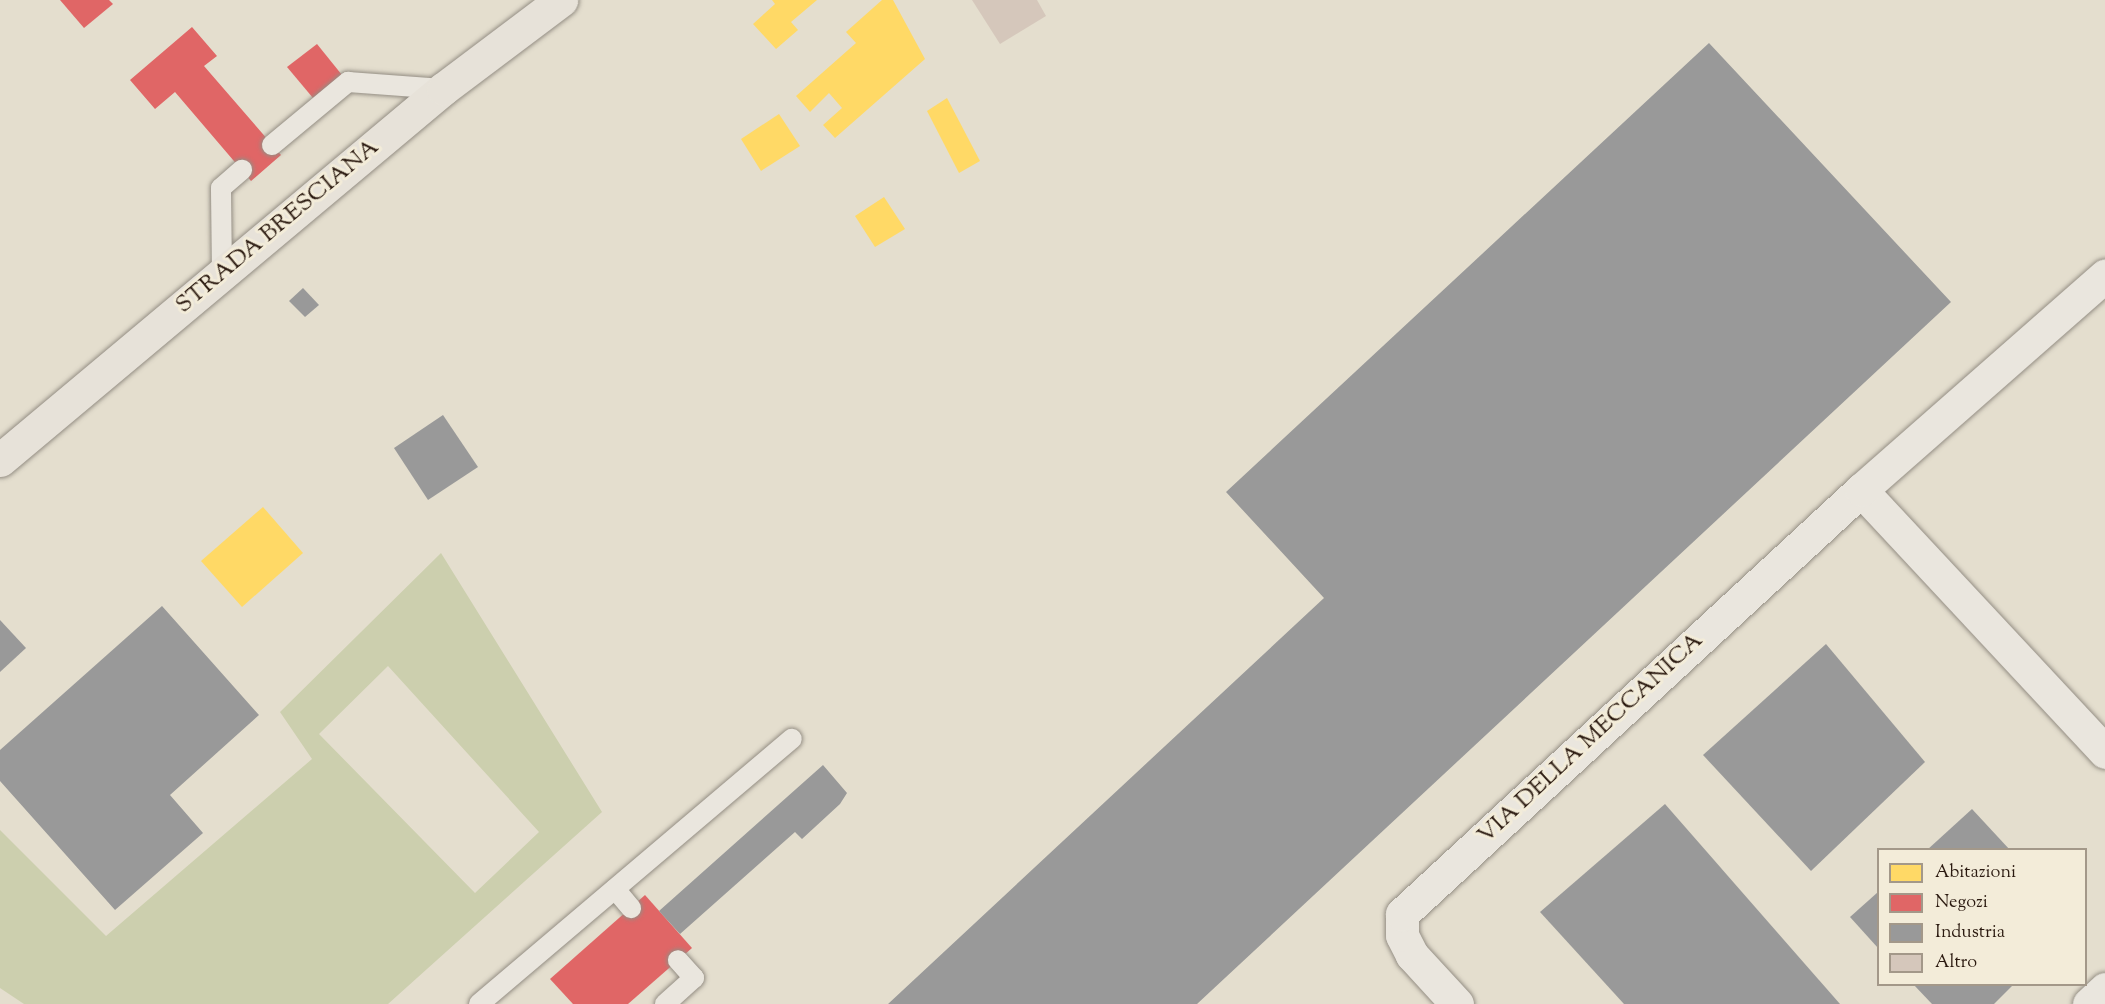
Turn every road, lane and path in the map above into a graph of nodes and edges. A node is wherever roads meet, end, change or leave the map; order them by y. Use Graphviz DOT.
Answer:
graph roads {
  1 [pos="561,0"];
  2 [pos="443,89"];
  3 [pos="272,145"];
  4 [pos="242,170"];
  5 [pos="222,273"];
  6 [pos="2105,276"];
  7 [pos="0,460"];
  8 [pos="1861,490"];
  9 [pos="792,739"];
  10 [pos="2105,752"];
  11 [pos="615,890"];
  12 [pos="631,908"];
  13 [pos="678,960"];
  14 [pos="2105,990"];
  15 [pos="486,1002"];
  16 [pos="665,1004"];
  17 [pos="1457,1004"];
  18 [pos="2089,1004"];
  1 -- 2 [label="main road, STRADA BRESCIANA"];
  2 -- 3 [label="lane"];
  2 -- 5 [label="main road, STRADA BRESCIANA"];
  4 -- 5 [label="lane"];
  5 -- 7 [label="main road, STRADA BRESCIANA"];
  6 -- 8 [label="street, VIA DELLA MECCANICA"];
  8 -- 10 [label="street"];
  8 -- 17 [label="street, VIA DELLA MECCANICA"];
  9 -- 11 [label="lane"];
  11 -- 12 [label="lane"];
  11 -- 15 [label="lane"];
  13 -- 16 [label="lane"];
  14 -- 18 [label="street"];
}
